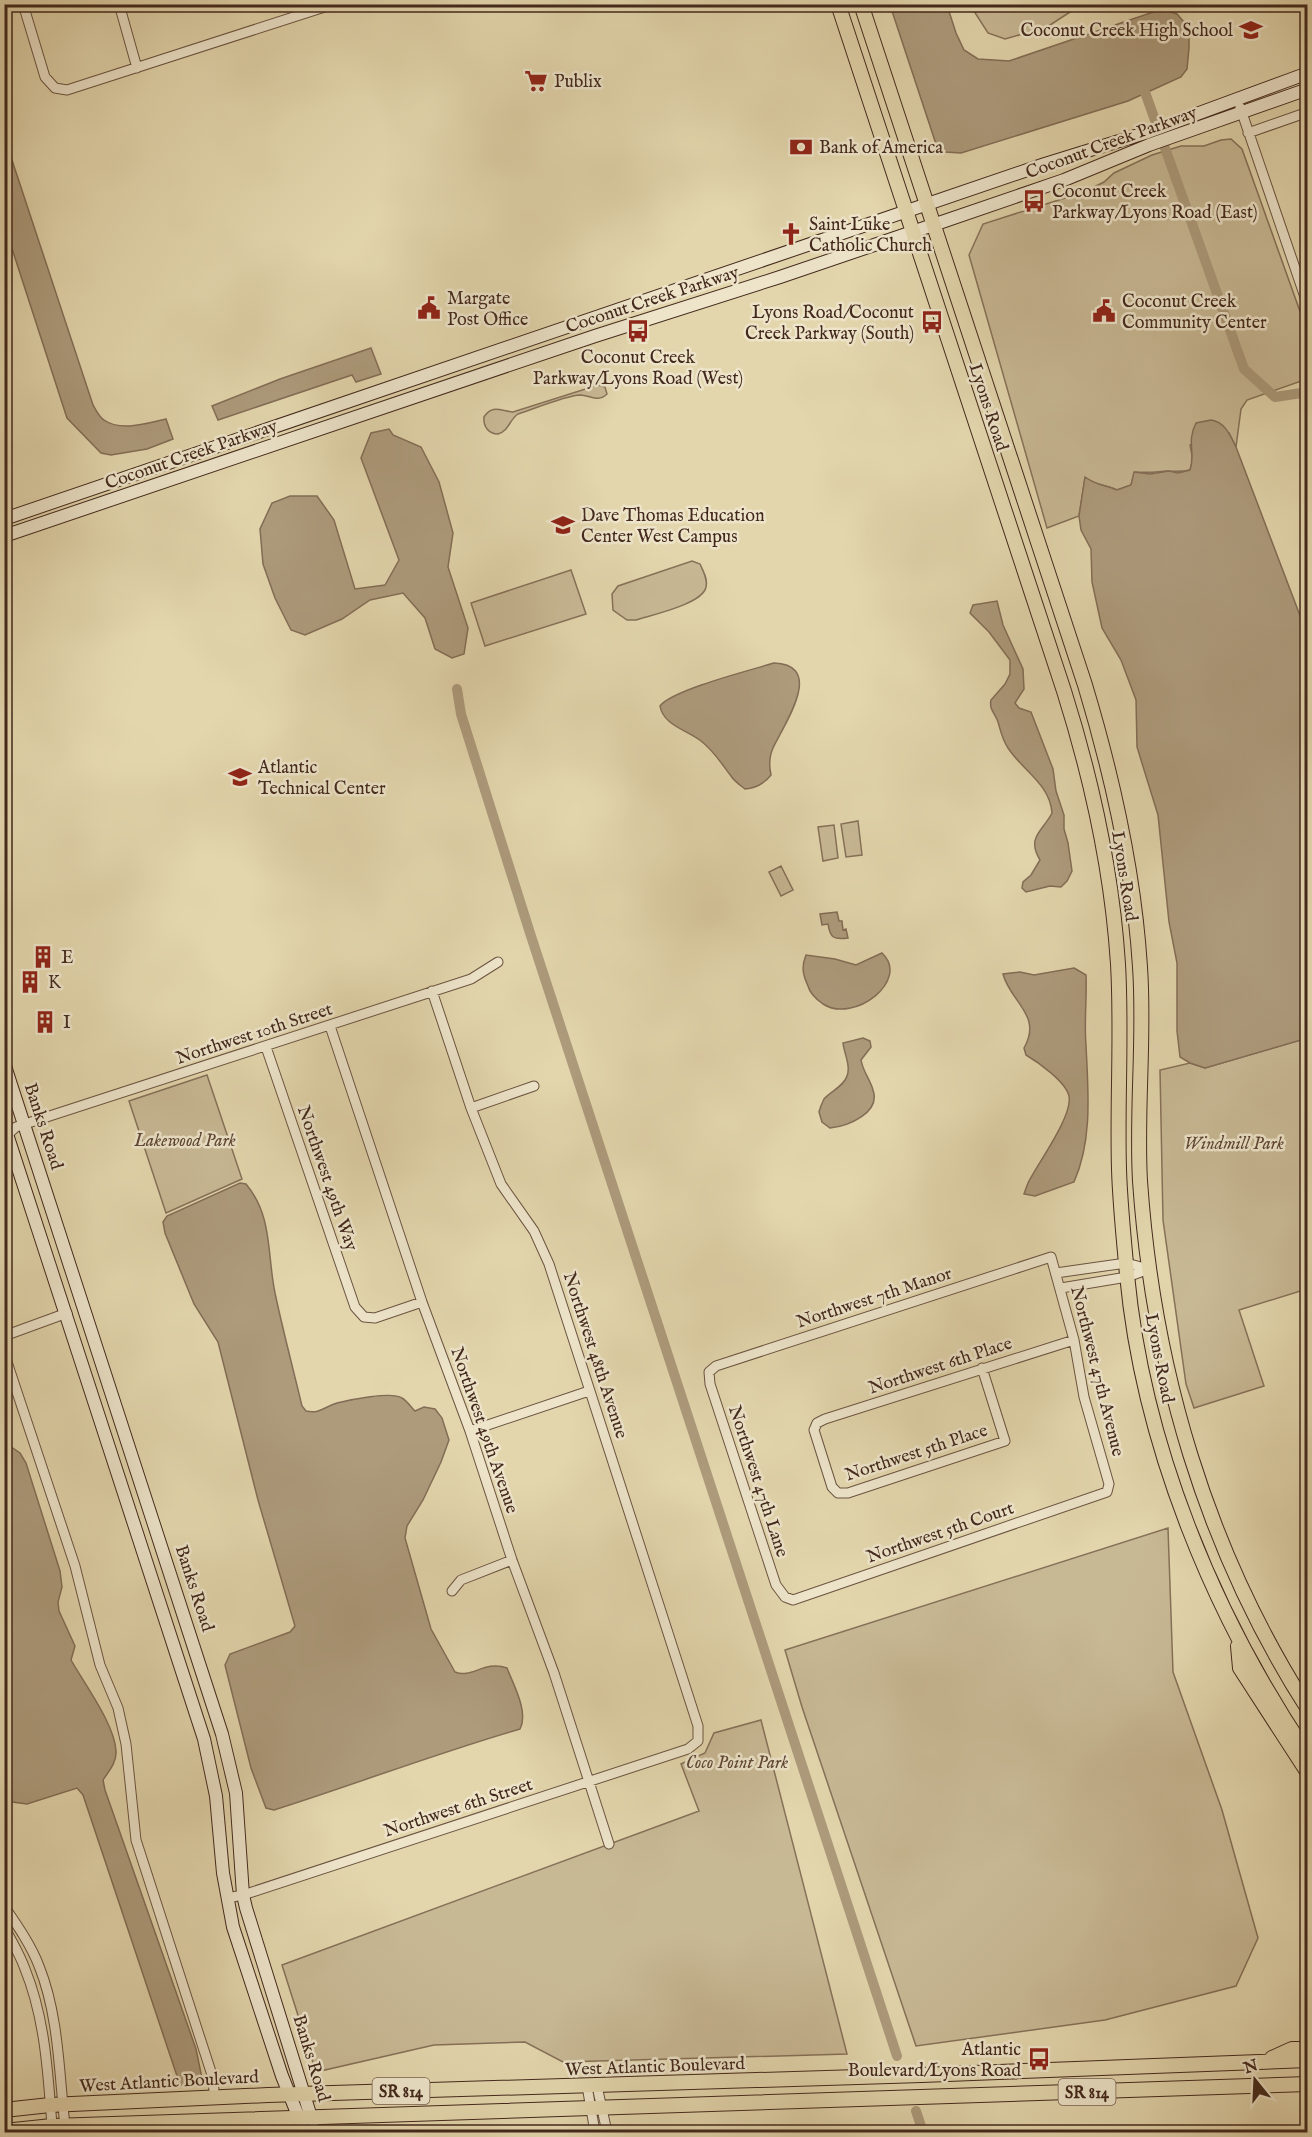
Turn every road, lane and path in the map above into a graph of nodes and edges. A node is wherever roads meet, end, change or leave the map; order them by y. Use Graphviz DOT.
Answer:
graph roads {
  1 [pos="23,4"];
  2 [pos="119,4"];
  3 [pos="334,4"];
  4 [pos="838,4"];
  5 [pos="861,4"];
  6 [pos="137,68"];
  7 [pos="1308,73"];
  8 [pos="1308,89"];
  9 [pos="1237,98"];
  10 [pos="1308,112"];
  11 [pos="1242,113"];
  12 [pos="1248,133"];
  13 [pos="927,205"];
  14 [pos="906,212"];
  15 [pos="933,225"];
  16 [pos="913,232"];
  17 [pos="1308,306"];
  18 [pos="4,519"];
  19 [pos="4,536"];
  20 [pos="498,962"];
  21 [pos="432,991"];
  22 [pos="330,1026"];
  23 [pos="266,1047"];
  24 [pos="4,1063"];
  25 [pos="534,1086"];
  26 [pos="471,1108"];
  27 [pos="10,1130"];
  28 [pos="1051,1257"];
  29 [pos="1126,1263"];
  30 [pos="1149,1269"];
  31 [pos="1056,1273"];
  32 [pos="1127,1277"];
  33 [pos="1061,1288"];
  34 [pos="422,1302"];
  35 [pos="67,1313"];
  36 [pos="4,1336"];
  37 [pos="1074,1340"];
  38 [pos="4,1353"];
  39 [pos="982,1368"];
  40 [pos="710,1372"];
  41 [pos="589,1391"];
  42 [pos="470,1431"];
  43 [pos="1107,1492"];
  44 [pos="838,1493"];
  45 [pos="512,1560"];
  46 [pos="452,1591"];
  47 [pos="784,1598"];
  48 [pos="1238,1638"];
  49 [pos="188,1689"];
  50 [pos="1308,1709"];
  51 [pos="698,1741"];
  52 [pos="1308,1755"];
  53 [pos="1308,1773"];
  54 [pos="233,1780"];
  55 [pos="589,1782"];
  56 [pos="609,1844"];
  57 [pos="243,1895"];
  58 [pos="226,1898"];
  59 [pos="4,1906"];
  60 [pos="4,1927"];
  61 [pos="1308,2049"];
  62 [pos="1308,2060"];
  63 [pos="1266,2061"];
  64 [pos="866,2077"];
  65 [pos="1308,2084"];
  66 [pos="592,2086"];
  67 [pos="289,2094"];
  68 [pos="305,2094"];
  69 [pos="215,2098"];
  70 [pos="866,2100"];
  71 [pos="56,2104"];
  72 [pos="596,2109"];
  73 [pos="4,2110"];
  74 [pos="305,2117"];
  75 [pos="59,2126"];
  76 [pos="135,2128"];
  77 [pos="117,2129"];
  78 [pos="4,2131"];
  79 [pos="305,2133"];
  80 [pos="315,2133"];
  81 [pos="595,2133"];
  82 [pos="607,2133"];
  1 -- 6 [label="street"];
  2 -- 6 [label="street"];
  3 -- 6 [label="street"];
  4 -- 14 [label="main road, Lyons Road"];
  5 -- 13 [label="main road, Lyons Road"];
  7 -- 9 [label="main road, Coconut Creek Parkway"];
  8 -- 11 [label="main road, Coconut Creek Parkway"];
  9 -- 11 [label="street"];
  9 -- 13 [label="main road, Coconut Creek Parkway"];
  10 -- 12 [label="street"];
  11 -- 12 [label="street"];
  11 -- 15 [label="main road, Coconut Creek Parkway"];
  12 -- 17 [label="street"];
  13 -- 14 [label="main road, Coconut Creek Parkway"];
  13 -- 15 [label="main road, Lyons Road"];
  14 -- 16 [label="main road, Lyons Road"];
  14 -- 18 [label="main road, Coconut Creek Parkway"];
  15 -- 16 [label="main road, Coconut Creek Parkway"];
  15 -- 30 [label="main road, Lyons Road"];
  16 -- 19 [label="main road, Coconut Creek Parkway"];
  16 -- 29 [label="main road, Lyons Road"];
  20 -- 21 [label="street, Northwest 10th Street"];
  21 -- 22 [label="street, Northwest 10th Street"];
  21 -- 26 [label="street, Northwest 48th Avenue"];
  22 -- 23 [label="street, Northwest 10th Street"];
  22 -- 34 [label="street, Northwest 49th Avenue"];
  23 -- 27 [label="street, Northwest 10th Street"];
  23 -- 34 [label="street, Northwest 49th Way"];
  24 -- 27 [label="main road, Banks Road"];
  25 -- 26 [label="street"];
  26 -- 41 [label="street, Northwest 48th Avenue"];
  27 -- 35 [label="main road, Banks Road"];
  27 -- 54 [label="main road, Banks Road"];
  28 -- 31 [label="street, Northwest 47th Avenue"];
  28 -- 40 [label="street, Northwest 7th Manor"];
  29 -- 30 [label="street"];
  29 -- 31 [label="street"];
  29 -- 32 [label="main road, Lyons Road"];
  30 -- 32 [label="street"];
  30 -- 50 [label="main road, Lyons Road"];
  31 -- 33 [label="street, Northwest 47th Avenue"];
  32 -- 33 [label="street"];
  32 -- 48 [label="main road, Lyons Road"];
  33 -- 37 [label="street, Northwest 47th Avenue"];
  34 -- 42 [label="street, Northwest 49th Avenue"];
  35 -- 36 [label="street"];
  35 -- 49 [label="main road, Banks Road"];
  37 -- 39 [label="street, Northwest 6th Place"];
  37 -- 43 [label="street, Northwest 47th Avenue"];
  38 -- 69 [label="street"];
  39 -- 44 [label="street, Northwest 6th Place"];
  39 -- 44 [label="street, Northwest 5th Place"];
  40 -- 47 [label="street, Northwest 47th Lane"];
  41 -- 42 [label="street"];
  41 -- 51 [label="street, Northwest 48th Avenue"];
  42 -- 45 [label="street, Northwest 49th Avenue"];
  43 -- 47 [label="street, Northwest 5th Court"];
  45 -- 46 [label="street"];
  45 -- 55 [label="street, Northwest 49th Avenue"];
  48 -- 52 [label="main road, Lyons Road"];
  48 -- 53 [label="main road"];
  49 -- 54 [label="main road"];
  49 -- 58 [label="main road, Banks Road"];
  51 -- 55 [label="street, Northwest 6th Street"];
  54 -- 57 [label="main road, Banks Road"];
  55 -- 56 [label="street, Northwest 49th Avenue"];
  55 -- 57 [label="street, Northwest 6th Street"];
  57 -- 58 [label="street, Northwest 6th Street"];
  57 -- 68 [label="main road, Banks Road"];
  58 -- 67 [label="main road, Banks Road"];
  59 -- 71 [label="street"];
  60 -- 71 [label="street"];
  61 -- 63 [label="main road"];
  62 -- 63 [label="main road, West Atlantic Boulevard / SR 814"];
  63 -- 64 [label="main road, West Atlantic Boulevard / SR 814"];
  64 -- 66 [label="main road, West Atlantic Boulevard / SR 814"];
  64 -- 70 [label="main road"];
  65 -- 70 [label="main road, SR 814"];
  66 -- 68 [label="main road, West Atlantic Boulevard / SR 814"];
  66 -- 72 [label="street"];
  67 -- 68 [label="main road, West Atlantic Boulevard / SR 814"];
  67 -- 69 [label="main road, West Atlantic Boulevard / SR 814"];
  67 -- 74 [label="main road, Banks Road"];
  68 -- 74 [label="main road, Banks Road"];
  69 -- 71 [label="main road, West Atlantic Boulevard / SR 814"];
  70 -- 72 [label="main road, SR 814"];
  71 -- 73 [label="main road, West Atlantic Boulevard / SR 814"];
  71 -- 75 [label="street"];
  72 -- 74 [label="main road, SR 814"];
  72 -- 81 [label="street"];
  72 -- 82 [label="street"];
  74 -- 76 [label="main road, SR 814"];
  74 -- 79 [label="street, Banks Road"];
  74 -- 80 [label="street, Banks Road"];
  75 -- 77 [label="main road, SR 814"];
  75 -- 78 [label="main road, SR 814"];
  76 -- 77 [label="main road, SR 814"];
}
